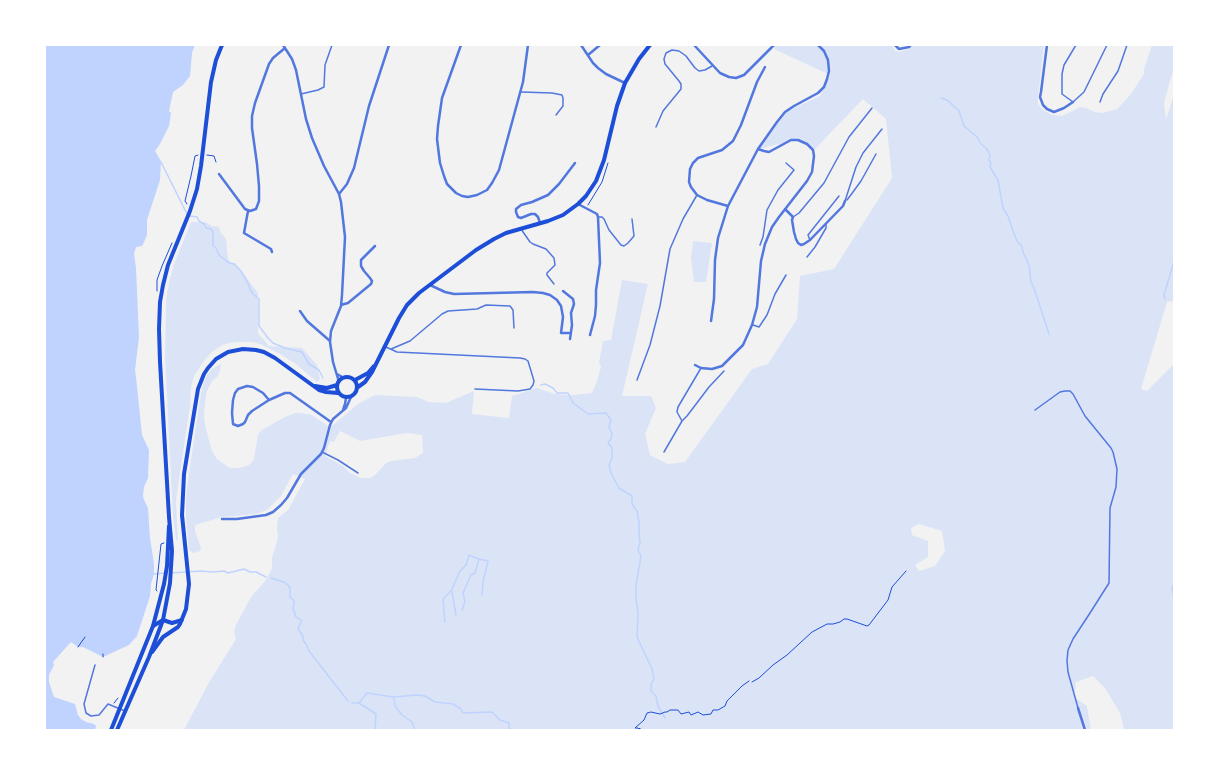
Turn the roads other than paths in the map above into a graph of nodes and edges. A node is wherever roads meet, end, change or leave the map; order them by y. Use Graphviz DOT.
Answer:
graph roads {
  1 [pos="222,45"];
  2 [pos="283,45"];
  3 [pos="332,45"];
  4 [pos="389,45"];
  5 [pos="461,45"];
  6 [pos="528,45"];
  7 [pos="582,45"];
  8 [pos="600,45"];
  9 [pos="650,45"];
  10 [pos="694,45"];
  11 [pos="774,45"];
  12 [pos="818,45"];
  13 [pos="895,45"];
  14 [pos="911,45"];
  15 [pos="1047,45"];
  16 [pos="1076,45"];
  17 [pos="1107,45"];
  18 [pos="1128,45"];
  19 [pos="285,48"];
  20 [pos="588,56"];
  21 [pos="712,66"];
  22 [pos="765,67"];
  23 [pos="624,83"];
  24 [pos="521,92"];
  25 [pos="301,94"];
  26 [pos="1073,102"];
  27 [pos="1100,102"];
  28 [pos="872,108"];
  29 [pos="556,115"];
  30 [pos="656,127"];
  31 [pos="882,129"];
  32 [pos="758,149"];
  33 [pos="876,154"];
  34 [pos="575,162"];
  35 [pos="786,162"];
  36 [pos="220,174"];
  37 [pos="339,194"];
  38 [pos="697,196"];
  39 [pos="839,196"];
  40 [pos="845,201"];
  41 [pos="578,204"];
  42 [pos="728,206"];
  43 [pos="785,209"];
  44 [pos="248,211"];
  45 [pos="598,217"];
  46 [pos="793,217"];
  47 [pos="632,219"];
  48 [pos="540,224"];
  49 [pos="825,224"];
  50 [pos="521,229"];
  51 [pos="810,240"];
  52 [pos="760,245"];
  53 [pos="375,246"];
  54 [pos="272,252"];
  55 [pos="807,257"];
  56 [pos="786,275"];
  57 [pos="554,284"];
  58 [pos="430,285"];
  59 [pos="563,290"];
  60 [pos="341,306"];
  61 [pos="300,311"];
  62 [pos="711,321"];
  63 [pos="752,325"];
  64 [pos="514,328"];
  65 [pos="571,333"];
  66 [pos="590,335"];
  67 [pos="570,339"];
  68 [pos="330,342"];
  69 [pos="385,347"];
  70 [pos="392,349"];
  71 [pos="376,365"];
  72 [pos="695,365"];
  73 [pos="701,368"];
  74 [pos="724,371"];
  75 [pos="337,374"];
  76 [pos="344,378"];
  77 [pos="354,380"];
  78 [pos="637,380"];
  79 [pos="338,383"];
  80 [pos="314,386"];
  81 [pos="358,387"];
  82 [pos="475,389"];
  83 [pos="338,392"];
  84 [pos="351,397"];
  85 [pos="346,398"];
  86 [pos="269,400"];
  87 [pos="342,410"];
  88 [pos="1035,410"];
  89 [pos="682,420"];
  90 [pos="331,422"];
  91 [pos="322,452"];
  92 [pos="664,452"];
  93 [pos="358,473"];
  94 [pos="169,517"];
  95 [pos="222,519"];
  96 [pos="163,620"];
  97 [pos="182,620"];
  98 [pos="153,626"];
  99 [pos="149,657"];
  100 [pos="95,665"];
  101 [pos="1078,708"];
  102 [pos="119,709"];
  103 [pos="125,711"];
  104 [pos="111,730"];
  105 [pos="117,730"];
  106 [pos="1084,730"];
  1 -- 94 [label="main road"];
  2 -- 19 [label="street"];
  3 -- 25 [label="lane"];
  4 -- 37 [label="street"];
  5 -- 24 [label="street"];
  6 -- 24 [label="street"];
  7 -- 20 [label="street"];
  8 -- 20 [label="street"];
  9 -- 23 [label="main road"];
  10 -- 21 [label="street"];
  11 -- 21 [label="street"];
  12 -- 32 [label="street"];
  13 -- 14 [label="street"];
  15 -- 26 [label="street"];
  16 -- 26 [label="lane"];
  17 -- 26 [label="lane"];
  18 -- 27 [label="lane"];
  19 -- 25 [label="street"];
  19 -- 44 [label="street"];
  20 -- 23 [label="street"];
  21 -- 30 [label="lane"];
  22 -- 38 [label="street"];
  23 -- 41 [label="main road"];
  24 -- 29 [label="lane"];
  25 -- 37 [label="street"];
  28 -- 46 [label="lane"];
  31 -- 40 [label="lane"];
  32 -- 42 [label="street"];
  32 -- 43 [label="street"];
  33 -- 40 [label="lane"];
  34 -- 48 [label="street"];
  35 -- 52 [label="lane"];
  36 -- 44 [label="street"];
  37 -- 60 [label="street"];
  38 -- 42 [label="street"];
  38 -- 78 [label="lane"];
  39 -- 51 [label="lane"];
  40 -- 49 [label="street"];
  41 -- 45 [label="street"];
  41 -- 48 [label="main road"];
  42 -- 62 [label="street"];
  43 -- 46 [label="street"];
  43 -- 63 [label="street"];
  44 -- 54 [label="street"];
  45 -- 47 [label="lane"];
  45 -- 66 [label="street"];
  46 -- 51 [label="street"];
  48 -- 50 [label="main road"];
  49 -- 51 [label="street"];
  49 -- 55 [label="lane"];
  50 -- 57 [label="lane"];
  50 -- 58 [label="main road"];
  53 -- 60 [label="street"];
  56 -- 63 [label="lane"];
  58 -- 65 [label="street"];
  58 -- 69 [label="main road"];
  59 -- 65 [label="street"];
  60 -- 68 [label="street"];
  61 -- 68 [label="street"];
  63 -- 73 [label="street"];
  64 -- 70 [label="lane"];
  65 -- 67 [label="street"];
  68 -- 75 [label="street"];
  69 -- 70 [label="lane"];
  69 -- 71 [label="main road"];
  70 -- 82 [label="lane"];
  71 -- 77 [label="main road"];
  71 -- 81 [label="main road"];
  72 -- 73 [label="street"];
  73 -- 89 [label="lane"];
  74 -- 89 [label="lane"];
  75 -- 76 [label="street"];
  75 -- 79 [label="street"];
  76 -- 77 [label="main road"];
  76 -- 79 [label="main road"];
  77 -- 81 [label="main road"];
  79 -- 80 [label="main road"];
  79 -- 83 [label="main road"];
  80 -- 83 [label="main road"];
  80 -- 97 [label="main road"];
  81 -- 84 [label="main road"];
  83 -- 85 [label="main road"];
  84 -- 85 [label="main road"];
  84 -- 87 [label="street"];
  85 -- 87 [label="street"];
  86 -- 86 [label="street"];
  86 -- 90 [label="street"];
  87 -- 90 [label="street"];
  88 -- 101 [label="lane"];
  89 -- 92 [label="lane"];
  90 -- 91 [label="street"];
  91 -- 93 [label="lane"];
  91 -- 95 [label="street"];
  94 -- 96 [label="main road"];
  94 -- 98 [label="main road"];
  96 -- 97 [label="main road"];
  96 -- 98 [label="main road"];
  96 -- 99 [label="main road"];
  97 -- 99 [label="main road"];
  98 -- 102 [label="main road"];
  99 -- 103 [label="main road"];
  100 -- 102 [label="lane"];
  101 -- 106 [label="street"];
  102 -- 103 [label="lane"];
  102 -- 104 [label="main road"];
  103 -- 105 [label="main road"];
}
